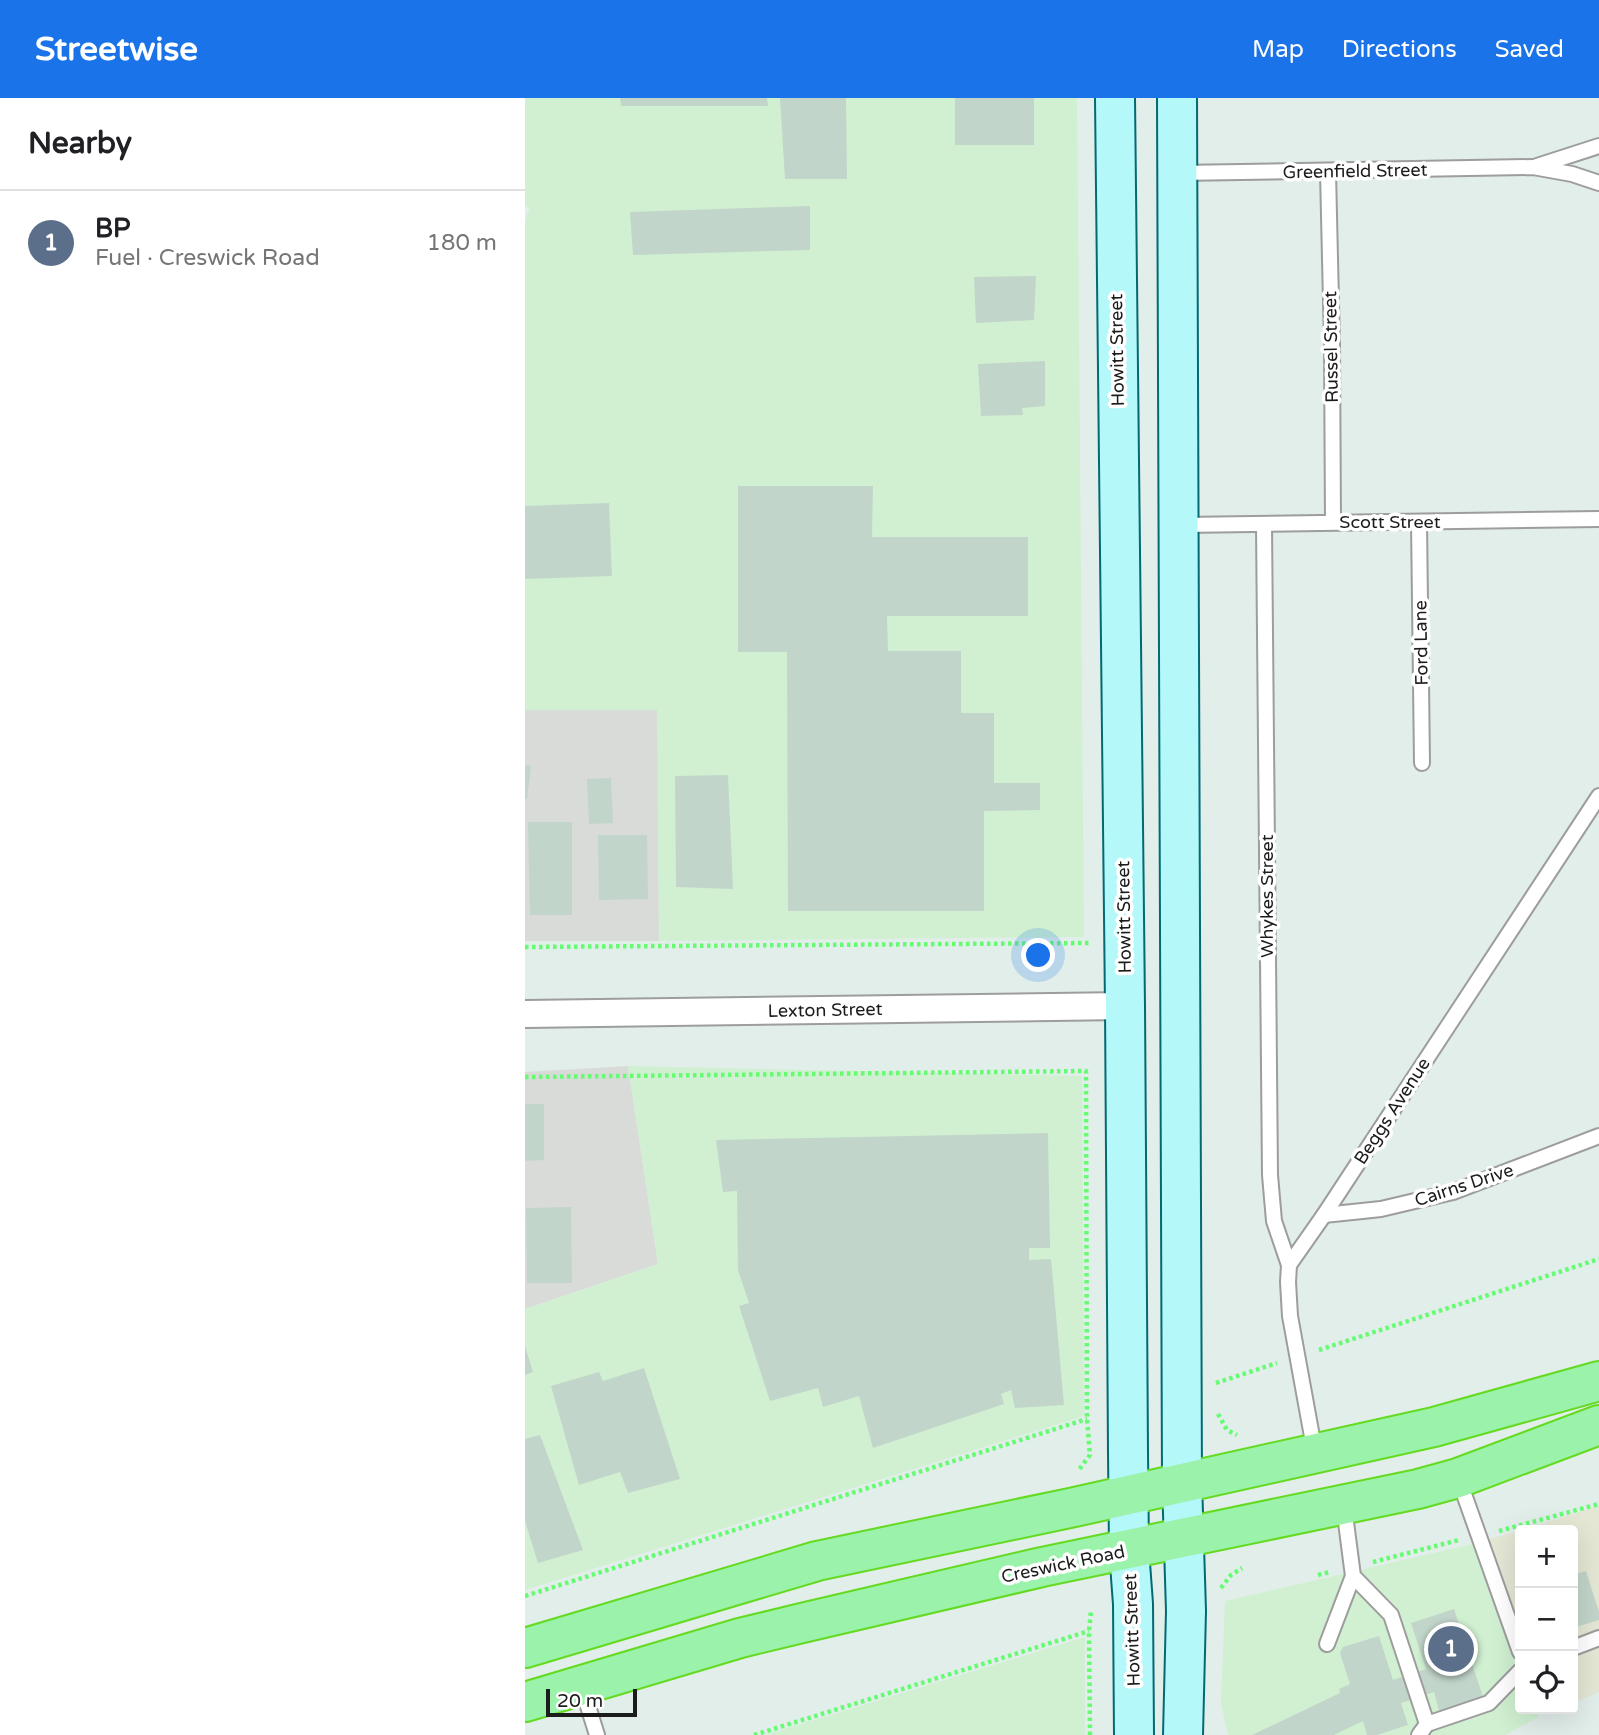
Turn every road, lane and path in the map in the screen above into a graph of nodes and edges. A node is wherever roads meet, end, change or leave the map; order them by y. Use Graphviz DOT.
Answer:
graph roads {
  1 [pos="1115,98"];
  2 [pos="1177,98"];
  3 [pos="1599,146"];
  4 [pos="1533,167"];
  5 [pos="1328,172"];
  6 [pos="1177,173"];
  7 [pos="1599,183"];
  8 [pos="1599,519"];
  9 [pos="1333,522"];
  10 [pos="1419,522"];
  11 [pos="1180,524"];
  12 [pos="1264,525"];
  13 [pos="1422,763"];
  14 [pos="1599,798"];
  15 [pos="1094,943"];
  16 [pos="525,947"];
  17 [pos="1125,1006"];
  18 [pos="525,1014"];
  19 [pos="525,1077"];
  20 [pos="1599,1136"];
  21 [pos="1324,1215"];
  22 [pos="1599,1259"];
  23 [pos="1289,1265"];
  24 [pos="1297,1357"];
  25 [pos="1599,1381"];
  26 [pos="1212,1384"];
  27 [pos="1216,1408"];
  28 [pos="1087,1419"];
  29 [pos="1599,1425"];
  30 [pos="1238,1435"];
  31 [pos="1315,1454"];
  32 [pos="1078,1472"];
  33 [pos="1458,1478"];
  34 [pos="1182,1482"];
  35 [pos="1128,1495"];
  36 [pos="1343,1504"];
  37 [pos="1184,1537"];
  38 [pos="1129,1550"];
  39 [pos="1353,1576"];
  40 [pos="525,1596"];
  41 [pos="1091,1611"];
  42 [pos="1089,1631"];
  43 [pos="1599,1638"];
  44 [pos="1327,1644"];
  45 [pos="1578,1646"];
  46 [pos="525,1648"];
  47 [pos="1520,1651"];
  48 [pos="1515,1676"];
  49 [pos="582,1686"];
  50 [pos="525,1702"];
  51 [pos="1423,1729"];
  52 [pos="597,1735"];
  53 [pos="754,1735"];
  54 [pos="1090,1735"];
  55 [pos="1134,1735"];
  56 [pos="1183,1735"];
  1 -- 17 [label="main road, Howitt Street"];
  2 -- 6 [label="main road"];
  3 -- 4 [label="lane, Greenfield Street"];
  4 -- 5 [label="lane, Greenfield Street"];
  4 -- 7 [label="lane, Greenfield Street"];
  5 -- 6 [label="lane, Greenfield Street"];
  5 -- 9 [label="lane, Russel Street"];
  6 -- 11 [label="main road"];
  8 -- 10 [label="lane, Scott Street"];
  9 -- 10 [label="lane, Scott Street"];
  9 -- 12 [label="lane, Scott Street"];
  10 -- 13 [label="lane, Ford Lane"];
  11 -- 12 [label="lane, Scott Street"];
  11 -- 34 [label="main road"];
  12 -- 23 [label="lane, Whykes Street"];
  14 -- 21 [label="lane, Beggs Avenue"];
  15 -- 16 [label="path"];
  17 -- 18 [label="street, Lexton Street"];
  17 -- 35 [label="main road, Howitt Street"];
  19 -- 28 [label="path"];
  20 -- 21 [label="lane, Cairns Drive"];
  21 -- 23 [label="lane, Beggs Avenue"];
  22 -- 24 [label="path"];
  23 -- 24 [label="lane"];
  24 -- 26 [label="path"];
  24 -- 31 [label="lane"];
  25 -- 31 [label="highway"];
  27 -- 30 [label="path"];
  28 -- 32 [label="path"];
  28 -- 40 [label="path"];
  29 -- 33 [label="highway, Creswick Road"];
  31 -- 34 [label="highway"];
  33 -- 36 [label="highway, Creswick Road"];
  33 -- 47 [label="lane"];
  34 -- 35 [label="highway"];
  34 -- 37 [label="main road"];
  35 -- 38 [label="main road, Howitt Street"];
  35 -- 46 [label="highway"];
  36 -- 37 [label="highway, Creswick Road"];
  36 -- 39 [label="lane"];
  37 -- 38 [label="highway, Creswick Road"];
  37 -- 56 [label="main road"];
  38 -- 49 [label="highway, Creswick Road"];
  38 -- 55 [label="main road, Howitt Street"];
  39 -- 44 [label="lane"];
  39 -- 51 [label="lane"];
  41 -- 42 [label="path"];
  42 -- 53 [label="path"];
  42 -- 54 [label="path"];
  43 -- 45 [label="lane"];
  48 -- 51 [label="lane"];
  49 -- 50 [label="highway, Creswick Road"];
  49 -- 52 [label="lane"];
}
